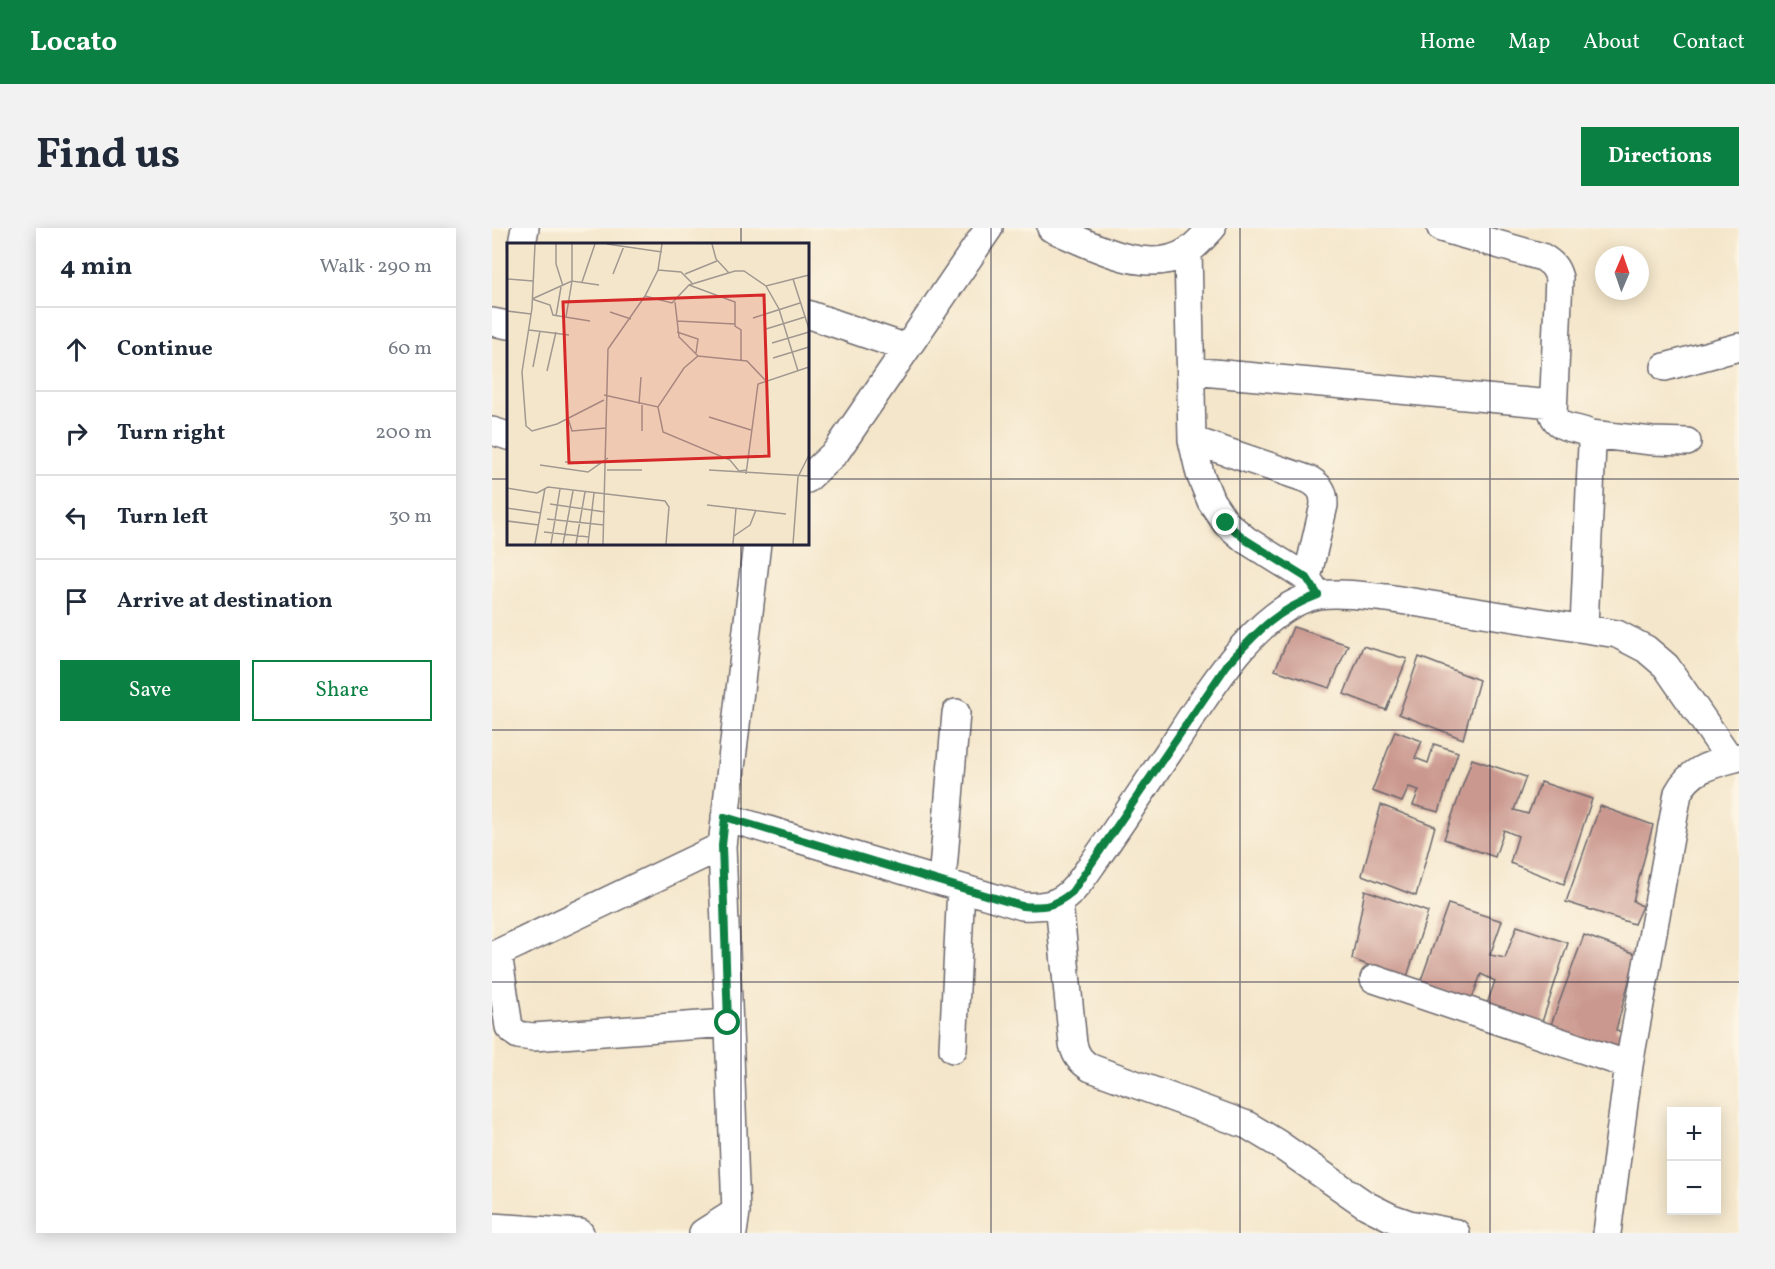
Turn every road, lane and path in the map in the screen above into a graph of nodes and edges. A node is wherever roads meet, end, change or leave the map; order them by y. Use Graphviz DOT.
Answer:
graph roads {
  1 [pos="525,228"];
  2 [pos="988,228"];
  3 [pos="1051,228"];
  4 [pos="1212,228"];
  5 [pos="1441,228"];
  6 [pos="522,243"];
  7 [pos="1188,251"];
  8 [pos="808,314"];
  9 [pos="1739,347"];
  10 [pos="907,348"];
  11 [pos="1665,367"];
  12 [pos="1191,372"];
  13 [pos="1552,404"];
  14 [pos="492,431"];
  15 [pos="1590,434"];
  16 [pos="507,436"];
  17 [pos="1192,440"];
  18 [pos="1687,442"];
  19 [pos="808,478"];
  20 [pos="757,544"];
  21 [pos="1312,586"];
  22 [pos="1584,627"];
  23 [pos="956,713"];
  24 [pos="1735,758"];
  25 [pos="725,817"];
  26 [pos="722,846"];
  27 [pos="951,885"];
  28 [pos="1059,903"];
  29 [pos="495,954"];
  30 [pos="1374,979"];
  31 [pos="728,1023"];
  32 [pos="953,1048"];
  33 [pos="1629,1065"];
  34 [pos="735,1222"];
  35 [pos="492,1227"];
  36 [pos="580,1233"];
  37 [pos="703,1233"];
  38 [pos="1456,1233"];
  39 [pos="1607,1233"];
  1 -- 6 [label="street"];
  2 -- 10 [label="street"];
  3 -- 7 [label="street"];
  4 -- 7 [label="street"];
  5 -- 13 [label="street"];
  7 -- 12 [label="street"];
  8 -- 10 [label="street"];
  9 -- 11 [label="street"];
  10 -- 19 [label="street"];
  12 -- 13 [label="street"];
  12 -- 17 [label="street"];
  13 -- 15 [label="street"];
  14 -- 16 [label="street"];
  15 -- 18 [label="street"];
  15 -- 22 [label="street"];
  17 -- 21 [label="street"];
  17 -- 21 [label="street"];
  20 -- 25 [label="street"];
  21 -- 22 [label="street"];
  21 -- 28 [label="street"];
  22 -- 24 [label="street"];
  23 -- 27 [label="street"];
  24 -- 33 [label="street"];
  25 -- 26 [label="street"];
  25 -- 27 [label="street"];
  26 -- 29 [label="street"];
  26 -- 31 [label="street"];
  27 -- 28 [label="street"];
  27 -- 32 [label="street"];
  28 -- 38 [label="street"];
  29 -- 31 [label="street"];
  30 -- 33 [label="street"];
  31 -- 34 [label="street"];
  33 -- 39 [label="street"];
  34 -- 37 [label="street"];
  35 -- 36 [label="street"];
}
